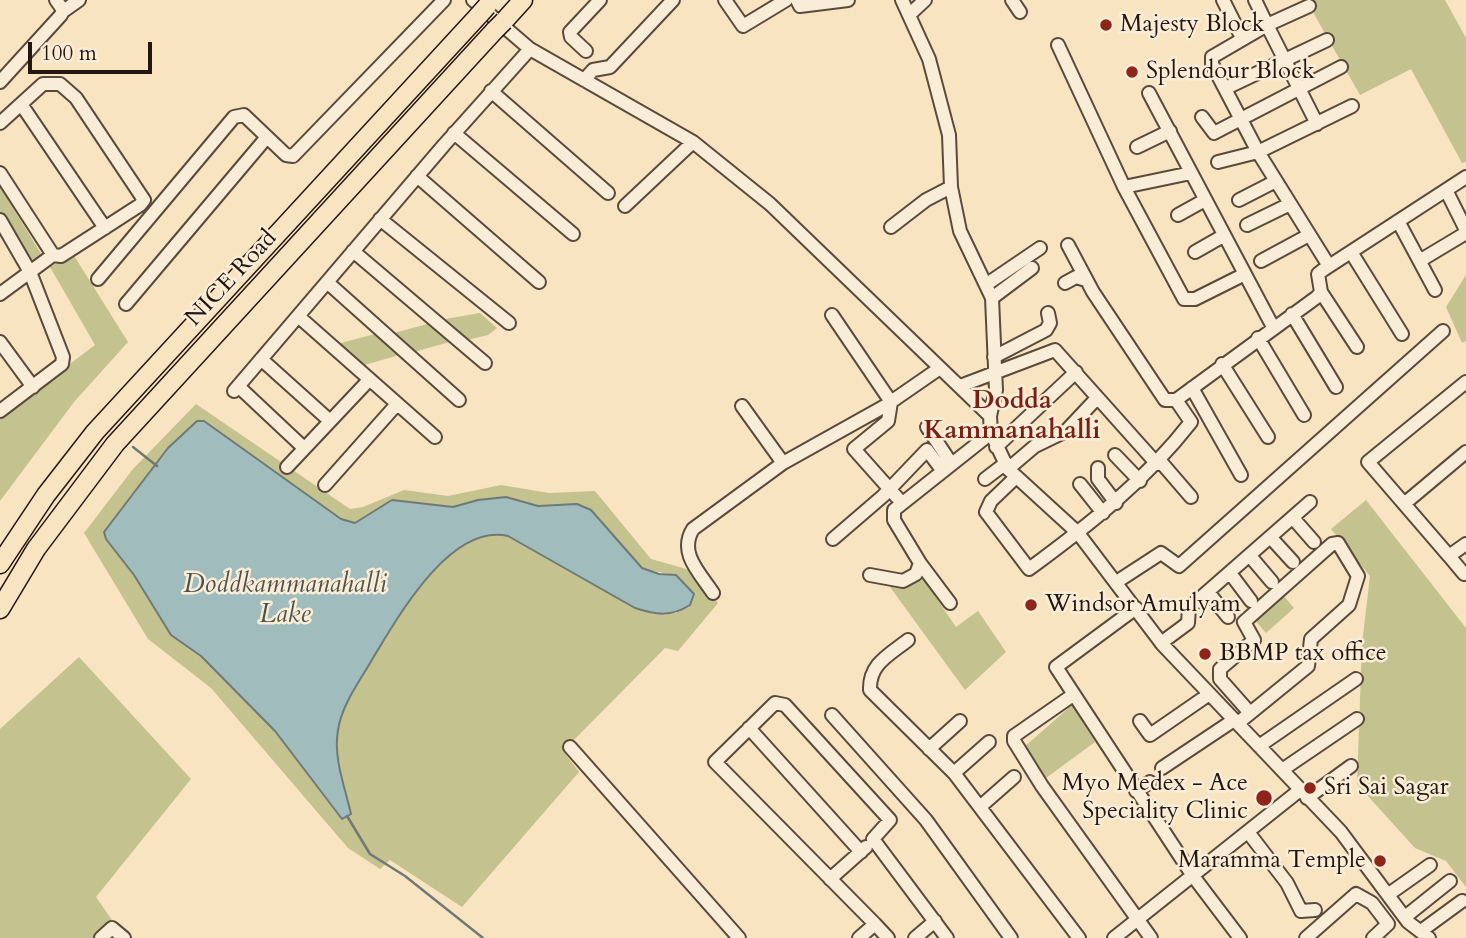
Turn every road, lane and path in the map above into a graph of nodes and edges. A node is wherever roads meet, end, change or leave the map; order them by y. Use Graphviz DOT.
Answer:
graph roads {
  1 [pos="56,0"];
  2 [pos="79,0"];
  3 [pos="444,0"];
  4 [pos="523,0"];
  5 [pos="600,0"];
  6 [pos="673,0"];
  7 [pos="725,0"];
  8 [pos="786,0"];
  9 [pos="797,0"];
  10 [pos="848,0"];
  11 [pos="902,0"];
  12 [pos="925,0"];
  13 [pos="1012,0"];
  14 [pos="1223,0"];
  15 [pos="1255,0"];
  16 [pos="483,5"];
  17 [pos="1309,6"];
  18 [pos="62,12"];
  19 [pos="1020,12"];
  20 [pos="910,14"];
  21 [pos="1267,25"];
  22 [pos="1242,38"];
  23 [pos="1327,40"];
  24 [pos="1059,45"];
  25 [pos="530,49"];
  26 [pos="586,51"];
  27 [pos="1285,60"];
  28 [pos="1341,67"];
  29 [pos="584,80"];
  30 [pos="0,82"];
  31 [pos="1226,88"];
  32 [pos="1300,88"];
  33 [pos="491,91"];
  34 [pos="1149,93"];
  35 [pos="21,104"];
  36 [pos="1352,107"];
  37 [pos="1202,117"];
  38 [pos="1242,118"];
  39 [pos="0,123"];
  40 [pos="1317,124"];
  41 [pos="1170,131"];
  42 [pos="454,133"];
  43 [pos="267,137"];
  44 [pos="693,142"];
  45 [pos="1137,147"];
  46 [pos="1258,152"];
  47 [pos="1218,162"];
  48 [pos="0,173"];
  49 [pos="1191,173"];
  50 [pos="417,176"];
  51 [pos="1466,177"];
  52 [pos="1276,181"];
  53 [pos="951,187"];
  54 [pos="1124,187"];
  55 [pos="1446,190"];
  56 [pos="608,192"];
  57 [pos="1205,200"];
  58 [pos="1239,200"];
  59 [pos="1290,204"];
  60 [pos="625,206"];
  61 [pos="1178,215"];
  62 [pos="380,219"];
  63 [pos="0,220"];
  64 [pos="1398,221"];
  65 [pos="1247,225"];
  66 [pos="891,227"];
  67 [pos="104,228"];
  68 [pos="1466,232"];
  69 [pos="573,234"];
  70 [pos="1309,235"];
  71 [pos="1223,236"];
  72 [pos="1068,245"];
  73 [pos="1040,248"];
  74 [pos="353,251"];
  75 [pos="1195,252"];
  76 [pos="1351,252"];
  77 [pos="53,256"];
  78 [pos="1421,260"];
  79 [pos="1261,261"];
  80 [pos="1329,266"];
  81 [pos="1031,268"];
  82 [pos="30,272"];
  83 [pos="1243,275"];
  84 [pos="98,279"];
  85 [pos="1086,280"];
  86 [pos="327,282"];
  87 [pos="539,282"];
  88 [pos="987,284"];
  89 [pos="1065,284"];
  90 [pos="1435,290"];
  91 [pos="1321,292"];
  92 [pos="0,295"];
  93 [pos="992,298"];
  94 [pos="126,304"];
  95 [pos="1048,313"];
  96 [pos="1292,314"];
  97 [pos="832,315"];
  98 [pos="298,316"];
  99 [pos="509,323"];
  100 [pos="1273,327"];
  101 [pos="1443,331"];
  102 [pos="1402,334"];
  103 [pos="1258,338"];
  104 [pos="0,342"];
  105 [pos="1357,347"];
  106 [pos="995,357"];
  107 [pos="261,359"];
  108 [pos="485,363"];
  109 [pos="1222,364"];
  110 [pos="940,368"];
  111 [pos="995,372"];
  112 [pos="1076,372"];
  113 [pos="369,380"];
  114 [pos="1466,382"];
  115 [pos="960,386"];
  116 [pos="33,387"];
  117 [pos="1336,387"];
  118 [pos="1192,388"];
  119 [pos="1097,398"];
  120 [pos="459,400"];
  121 [pos="1176,400"];
  122 [pos="891,402"];
  123 [pos="397,404"];
  124 [pos="742,406"];
  125 [pos="0,411"];
  126 [pos="1304,415"];
  127 [pos="990,416"];
  128 [pos="330,421"];
  129 [pos="928,427"];
  130 [pos="991,433"];
  131 [pos="435,437"];
  132 [pos="1268,437"];
  133 [pos="996,447"];
  134 [pos="304,448"];
  135 [pos="1466,452"];
  136 [pos="1115,455"];
  137 [pos="1159,462"];
  138 [pos="783,463"];
  139 [pos="287,467"];
  140 [pos="947,467"];
  141 [pos="1098,468"];
  142 [pos="1010,470"];
  143 [pos="1241,475"];
  144 [pos="985,479"];
  145 [pos="1140,481"];
  146 [pos="1080,484"];
  147 [pos="325,485"];
  148 [pos="889,490"];
  149 [pos="1191,497"];
  150 [pos="1310,502"];
  151 [pos="902,503"];
  152 [pos="1115,503"];
  153 [pos="1405,504"];
  154 [pos="1103,513"];
  155 [pos="1293,518"];
  156 [pos="1078,533"];
  157 [pos="1272,538"];
  158 [pos="833,540"];
  159 [pos="1314,542"];
  160 [pos="1466,544"];
  161 [pos="1251,556"];
  162 [pos="1449,556"];
  163 [pos="920,562"];
  164 [pos="1293,562"];
  165 [pos="0,565"];
  166 [pos="1230,573"];
  167 [pos="1464,574"];
  168 [pos="870,575"];
  169 [pos="1118,582"];
  170 [pos="1272,582"];
  171 [pos="1208,592"];
  172 [pos="713,593"];
  173 [pos="1251,601"];
  174 [pos="950,603"];
  175 [pos="1136,608"];
  176 [pos="0,609"];
  177 [pos="1228,617"];
  178 [pos="908,640"];
  179 [pos="1161,643"];
  180 [pos="1356,679"];
  181 [pos="1207,691"];
  182 [pos="1073,695"];
  183 [pos="1247,710"];
  184 [pos="832,715"];
  185 [pos="1357,719"];
  186 [pos="1235,720"];
  187 [pos="960,721"];
  188 [pos="1140,721"];
  189 [pos="749,728"];
  190 [pos="989,742"];
  191 [pos="1259,746"];
  192 [pos="570,747"];
  193 [pos="929,749"];
  194 [pos="1350,766"];
  195 [pos="1162,768"];
  196 [pos="1282,771"];
  197 [pos="954,774"];
  198 [pos="1014,777"];
  199 [pos="1150,782"];
  200 [pos="1136,791"];
  201 [pos="1304,794"];
  202 [pos="981,806"];
  203 [pos="1248,832"];
  204 [pos="873,839"];
  205 [pos="860,852"];
  206 [pos="1430,865"];
  207 [pos="1193,876"];
  208 [pos="830,879"];
  209 [pos="1450,881"];
  210 [pos="1387,892"];
  211 [pos="1461,901"];
  212 [pos="1373,903"];
  213 [pos="1315,910"];
  214 [pos="1405,917"];
  215 [pos="1137,920"];
  216 [pos="935,921"];
  217 [pos="874,924"];
  218 [pos="1425,935"];
  219 [pos="101,938"];
  220 [pos="124,938"];
  221 [pos="739,938"];
  222 [pos="859,938"];
  223 [pos="888,938"];
  224 [pos="915,938"];
  225 [pos="947,938"];
  226 [pos="1011,938"];
  227 [pos="1079,938"];
  228 [pos="1114,938"];
  229 [pos="1151,938"];
  230 [pos="1240,938"];
  231 [pos="1306,938"];
  232 [pos="1373,938"];
  1 -- 18 [label="street"];
  2 -- 18 [label="street"];
  3 -- 43 [label="street"];
  4 -- 176 [label="highway, NICE Road"];
  5 -- 26 [label="street"];
  6 -- 29 [label="street"];
  7 -- 8 [label="street"];
  9 -- 10 [label="street"];
  11 -- 20 [label="street"];
  12 -- 20 [label="street"];
  13 -- 19 [label="street"];
  14 -- 22 [label="street"];
  15 -- 21 [label="street"];
  16 -- 25 [label="street"];
  16 -- 165 [label="highway, NICE Road"];
  17 -- 21 [label="street"];
  18 -- 30 [label="street"];
  20 -- 53 [label="street"];
  21 -- 22 [label="street"];
  21 -- 27 [label="street"];
  22 -- 31 [label="street"];
  23 -- 27 [label="street"];
  24 -- 54 [label="street"];
  25 -- 29 [label="street"];
  25 -- 33 [label="street"];
  27 -- 31 [label="street"];
  27 -- 32 [label="street"];
  28 -- 32 [label="street"];
  29 -- 44 [label="street"];
  31 -- 38 [label="street"];
  32 -- 38 [label="street"];
  32 -- 40 [label="street"];
  33 -- 42 [label="street"];
  33 -- 56 [label="street"];
  34 -- 41 [label="street"];
  35 -- 39 [label="street"];
  35 -- 67 [label="street"];
  35 -- 67 [label="street"];
  36 -- 40 [label="street"];
  37 -- 38 [label="street"];
  38 -- 46 [label="street"];
  40 -- 46 [label="street"];
  41 -- 45 [label="street"];
  41 -- 49 [label="street"];
  42 -- 50 [label="street"];
  42 -- 69 [label="street"];
  43 -- 84 [label="street"];
  43 -- 94 [label="street"];
  44 -- 60 [label="street"];
  44 -- 110 [label="street"];
  46 -- 47 [label="street"];
  46 -- 52 [label="street"];
  48 -- 77 [label="street"];
  49 -- 54 [label="street"];
  49 -- 57 [label="street"];
  50 -- 62 [label="street"];
  50 -- 87 [label="street"];
  51 -- 55 [label="street"];
  52 -- 58 [label="street"];
  52 -- 59 [label="street"];
  53 -- 66 [label="street"];
  53 -- 88 [label="street"];
  54 -- 83 [label="street"];
  55 -- 64 [label="street"];
  55 -- 68 [label="street"];
  57 -- 61 [label="street"];
  57 -- 71 [label="street"];
  59 -- 65 [label="street"];
  59 -- 70 [label="street"];
  62 -- 74 [label="street"];
  62 -- 99 [label="street"];
  63 -- 82 [label="street"];
  64 -- 76 [label="street"];
  64 -- 78 [label="street"];
  67 -- 77 [label="street"];
  68 -- 78 [label="street"];
  70 -- 79 [label="street"];
  70 -- 80 [label="street"];
  71 -- 75 [label="street"];
  71 -- 83 [label="street"];
  72 -- 85 [label="street"];
  73 -- 88 [label="street"];
  74 -- 86 [label="street"];
  74 -- 108 [label="street"];
  76 -- 80 [label="street"];
  76 -- 102 [label="street"];
  77 -- 82 [label="street"];
  78 -- 90 [label="street"];
  80 -- 91 [label="street"];
  81 -- 93 [label="street"];
  82 -- 92 [label="street"];
  82 -- 116 [label="street"];
  83 -- 100 [label="street"];
  85 -- 89 [label="street"];
  85 -- 121 [label="street"];
  86 -- 98 [label="street"];
  86 -- 120 [label="street"];
  88 -- 93 [label="street"];
  91 -- 96 [label="street"];
  91 -- 105 [label="street"];
  93 -- 106 [label="street"];
  95 -- 106 [label="street"];
  96 -- 100 [label="street"];
  96 -- 117 [label="street"];
  97 -- 122 [label="street"];
  98 -- 107 [label="street"];
  98 -- 113 [label="street"];
  100 -- 103 [label="street"];
  101 -- 169 [label="street"];
  103 -- 109 [label="street"];
  103 -- 126 [label="street"];
  104 -- 116 [label="street"];
  106 -- 111 [label="street"];
  107 -- 128 [label="street"];
  107 -- 134 [label="street"];
  109 -- 118 [label="street"];
  109 -- 132 [label="street"];
  110 -- 115 [label="street"];
  110 -- 122 [label="street"];
  111 -- 112 [label="street"];
  111 -- 115 [label="street"];
  111 -- 127 [label="street"];
  112 -- 119 [label="street"];
  112 -- 133 [label="street"];
  113 -- 123 [label="street"];
  113 -- 128 [label="street"];
  114 -- 153 [label="street"];
  115 -- 127 [label="street"];
  116 -- 125 [label="street"];
  118 -- 121 [label="street"];
  118 -- 143 [label="street"];
  119 -- 137 [label="street"];
  119 -- 142 [label="street"];
  121 -- 137 [label="street"];
  122 -- 138 [label="street"];
  122 -- 148 [label="street"];
  123 -- 131 [label="street"];
  123 -- 147 [label="street"];
  124 -- 138 [label="street"];
  127 -- 130 [label="street"];
  128 -- 134 [label="street"];
  129 -- 140 [label="street"];
  130 -- 133 [label="street"];
  130 -- 140 [label="street"];
  133 -- 142 [label="street"];
  134 -- 139 [label="street"];
  135 -- 153 [label="street"];
  136 -- 145 [label="street"];
  137 -- 145 [label="street"];
  137 -- 149 [label="street"];
  138 -- 172 [label="street"];
  140 -- 148 [label="street"];
  140 -- 151 [label="street"];
  141 -- 152 [label="street"];
  142 -- 144 [label="street"];
  142 -- 156 [label="street"];
  142 -- 156 [label="street"];
  145 -- 152 [label="street"];
  146 -- 154 [label="street"];
  148 -- 151 [label="street"];
  148 -- 158 [label="street"];
  150 -- 155 [label="street"];
  151 -- 163 [label="street"];
  152 -- 154 [label="street"];
  153 -- 162 [label="street"];
  154 -- 156 [label="street"];
  155 -- 157 [label="street"];
  155 -- 159 [label="street"];
  156 -- 169 [label="street"];
  157 -- 161 [label="street"];
  157 -- 164 [label="street"];
  160 -- 162 [label="street"];
  161 -- 166 [label="street"];
  161 -- 170 [label="street"];
  162 -- 167 [label="street"];
  163 -- 168 [label="street"];
  163 -- 174 [label="street"];
  166 -- 171 [label="street"];
  166 -- 173 [label="street"];
  169 -- 175 [label="street"];
  171 -- 177 [label="street"];
  171 -- 179 [label="street"];
  175 -- 179 [label="street"];
  175 -- 182 [label="street"];
  178 -- 193 [label="street"];
  179 -- 181 [label="street"];
  180 -- 191 [label="street"];
  181 -- 186 [label="street"];
  181 -- 188 [label="street"];
  182 -- 200 [label="street"];
  182 -- 215 [label="street"];
  183 -- 183 [label="street"];
  183 -- 186 [label="street"];
  184 -- 226 [label="street"];
  185 -- 196 [label="street"];
  186 -- 191 [label="street"];
  186 -- 195 [label="street"];
  187 -- 193 [label="street"];
  189 -- 204 [label="street"];
  189 -- 205 [label="street"];
  189 -- 208 [label="street"];
  190 -- 197 [label="street"];
  191 -- 196 [label="street"];
  192 -- 221 [label="street"];
  193 -- 197 [label="street"];
  194 -- 201 [label="street"];
  196 -- 201 [label="street"];
  197 -- 202 [label="street"];
  198 -- 202 [label="street"];
  199 -- 200 [label="street"];
  200 -- 207 [label="street"];
  201 -- 203 [label="street"];
  201 -- 210 [label="street"];
  202 -- 227 [label="street"];
  203 -- 207 [label="street"];
  203 -- 213 [label="street"];
  204 -- 205 [label="street"];
  204 -- 216 [label="street"];
  205 -- 208 [label="street"];
  206 -- 210 [label="street"];
  207 -- 215 [label="street"];
  207 -- 230 [label="street"];
  208 -- 217 [label="street"];
  209 -- 214 [label="street"];
  210 -- 212 [label="street"];
  210 -- 214 [label="street"];
  211 -- 218 [label="street"];
  212 -- 231 [label="street"];
  212 -- 232 [label="street"];
  214 -- 218 [label="street"];
  215 -- 228 [label="street"];
  215 -- 229 [label="street"];
  216 -- 224 [label="street"];
  216 -- 225 [label="street"];
  217 -- 222 [label="street"];
  217 -- 223 [label="street"];
  219 -- 220 [label="street"];
}
